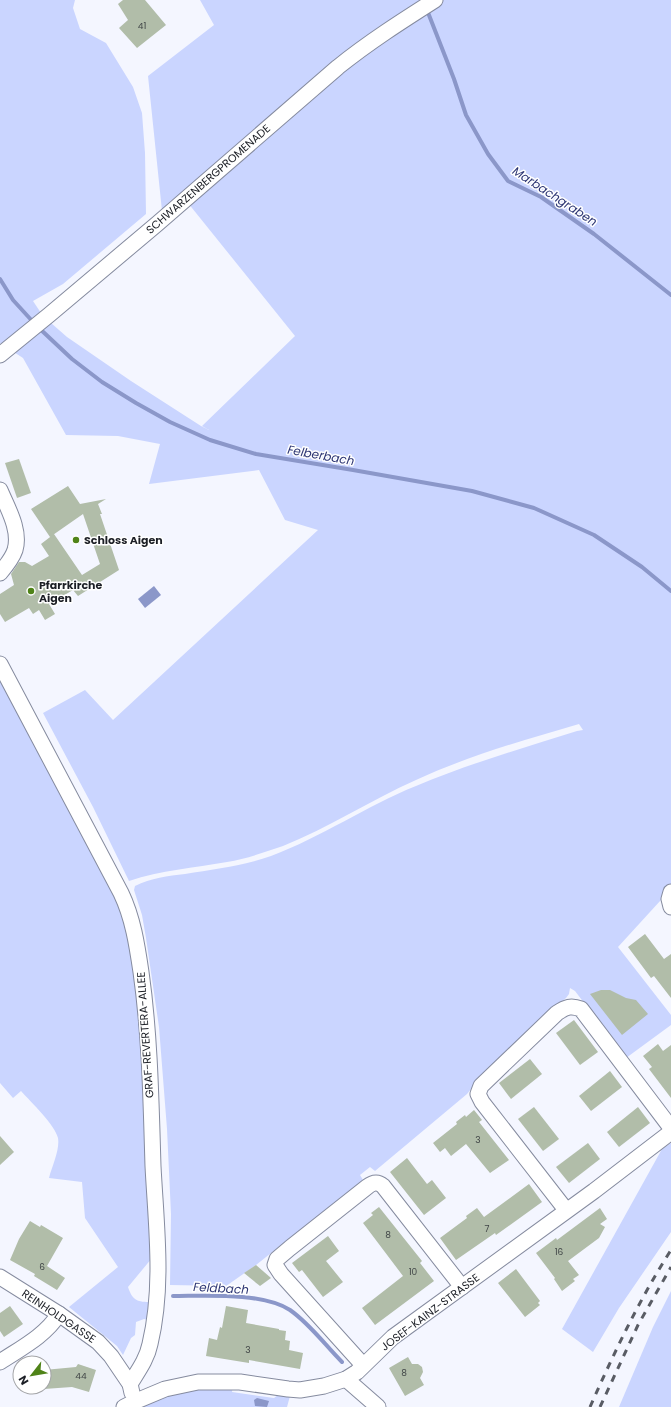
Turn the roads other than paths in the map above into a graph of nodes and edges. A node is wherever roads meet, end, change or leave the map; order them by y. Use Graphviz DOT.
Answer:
graph roads {
  1 [pos="434,1"];
  2 [pos="0,355"];
  3 [pos="0,490"];
  4 [pos="0,573"];
  5 [pos="0,664"];
  6 [pos="671,892"];
  7 [pos="671,907"];
  8 [pos="671,1128"];
  9 [pos="671,1132"];
  10 [pos="566,1210"];
  11 [pos="2,1283"];
  12 [pos="462,1287"];
  13 [pos="59,1314"];
  14 [pos="0,1362"];
  15 [pos="363,1365"];
  16 [pos="346,1379"];
  17 [pos="130,1384"];
  18 [pos="129,1404"];
  19 [pos="378,1407"];
  1 -- 2 [label="street, SCHWARZENBERGPROMENADE"];
  3 -- 4 [label="street"];
  5 -- 17 [label="street, GRAF-REVERTERA-ALLEE"];
  6 -- 7 [label="street"];
  8 -- 10 [label="street"];
  9 -- 10 [label="street, JOSEF-KAINZ-STRASSE"];
  10 -- 12 [label="street, JOSEF-KAINZ-STRASSE"];
  11 -- 13 [label="street, REINHOLDGASSE"];
  12 -- 15 [label="street, JOSEF-KAINZ-STRASSE"];
  12 -- 15 [label="street"];
  13 -- 14 [label="street"];
  13 -- 17 [label="street, REINHOLDGASSE"];
  15 -- 16 [label="street, JOSEF-KAINZ-STRASSE"];
  16 -- 18 [label="street, JOSEF-KAINZ-STRASSE"];
  16 -- 19 [label="street"];
  17 -- 18 [label="street, REINHOLDGASSE"];
}
